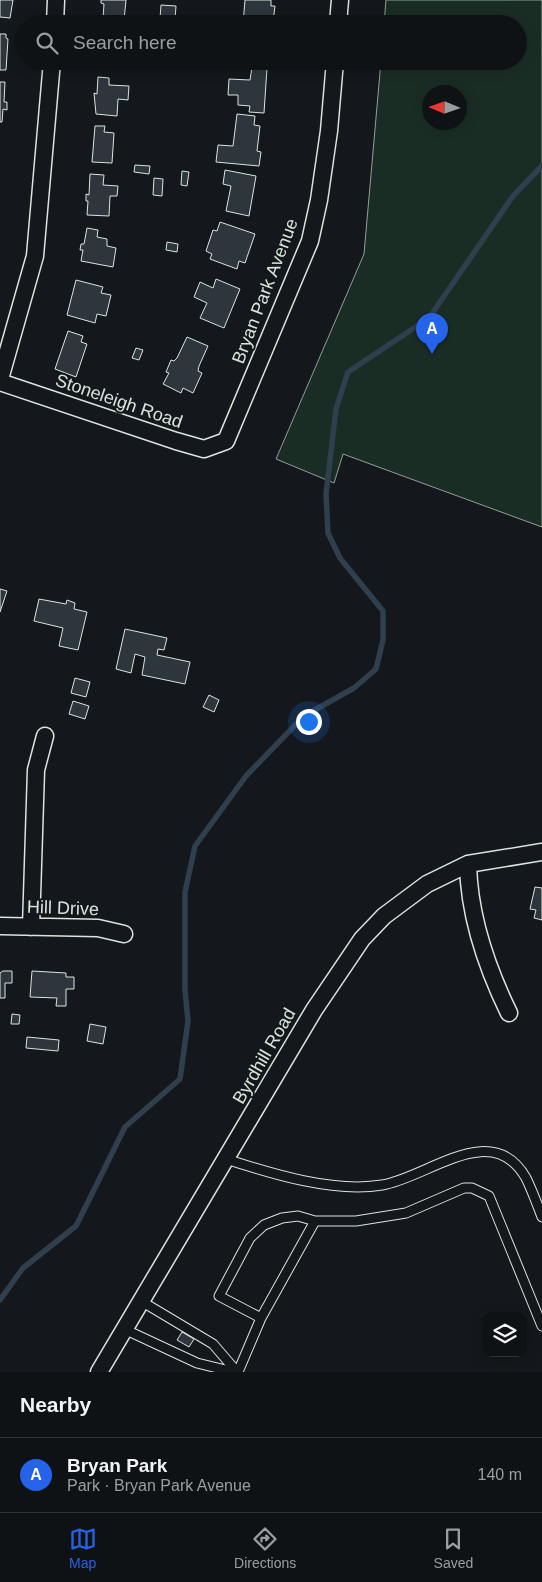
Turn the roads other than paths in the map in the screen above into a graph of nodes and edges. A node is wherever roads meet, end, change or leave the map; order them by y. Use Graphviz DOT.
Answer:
graph roads {
  1 [pos="56,0"];
  2 [pos="340,0"];
  3 [pos="55,15"];
  4 [pos="339,15"];
  5 [pos="51,70"];
  6 [pos="334,70"];
  7 [pos="0,381"];
  8 [pos="226,441"];
  9 [pos="45,736"];
  10 [pos="542,852"];
  11 [pos="468,864"];
  12 [pos="0,926"];
  13 [pos="31,927"];
  14 [pos="124,934"];
  15 [pos="509,1013"];
  16 [pos="226,1159"];
  17 [pos="542,1217"];
  18 [pos="315,1221"];
  19 [pos="141,1301"];
  20 [pos="261,1318"];
  21 [pos="542,1326"];
  22 [pos="124,1329"];
  23 [pos="99,1372"];
  24 [pos="236,1372"];
  1 -- 3 [label="street"];
  2 -- 4 [label="street"];
  5 -- 7 [label="street"];
  6 -- 8 [label="street, Bryan Park Avenue"];
  7 -- 8 [label="street, Stoneleigh Road"];
  9 -- 13 [label="street"];
  10 -- 11 [label="street, Byrdhill Road"];
  11 -- 15 [label="street"];
  11 -- 16 [label="street, Byrdhill Road"];
  12 -- 13 [label="street, Hill Drive"];
  13 -- 14 [label="street, Hill Drive"];
  16 -- 17 [label="lane"];
  16 -- 19 [label="street, Byrdhill Road"];
  18 -- 20 [label="lane"];
  18 -- 20 [label="lane"];
  18 -- 21 [label="lane"];
  19 -- 22 [label="street, Byrdhill Road"];
  19 -- 24 [label="lane"];
  20 -- 24 [label="lane"];
  22 -- 23 [label="street, Byrdhill Road"];
  22 -- 24 [label="lane"];
}
